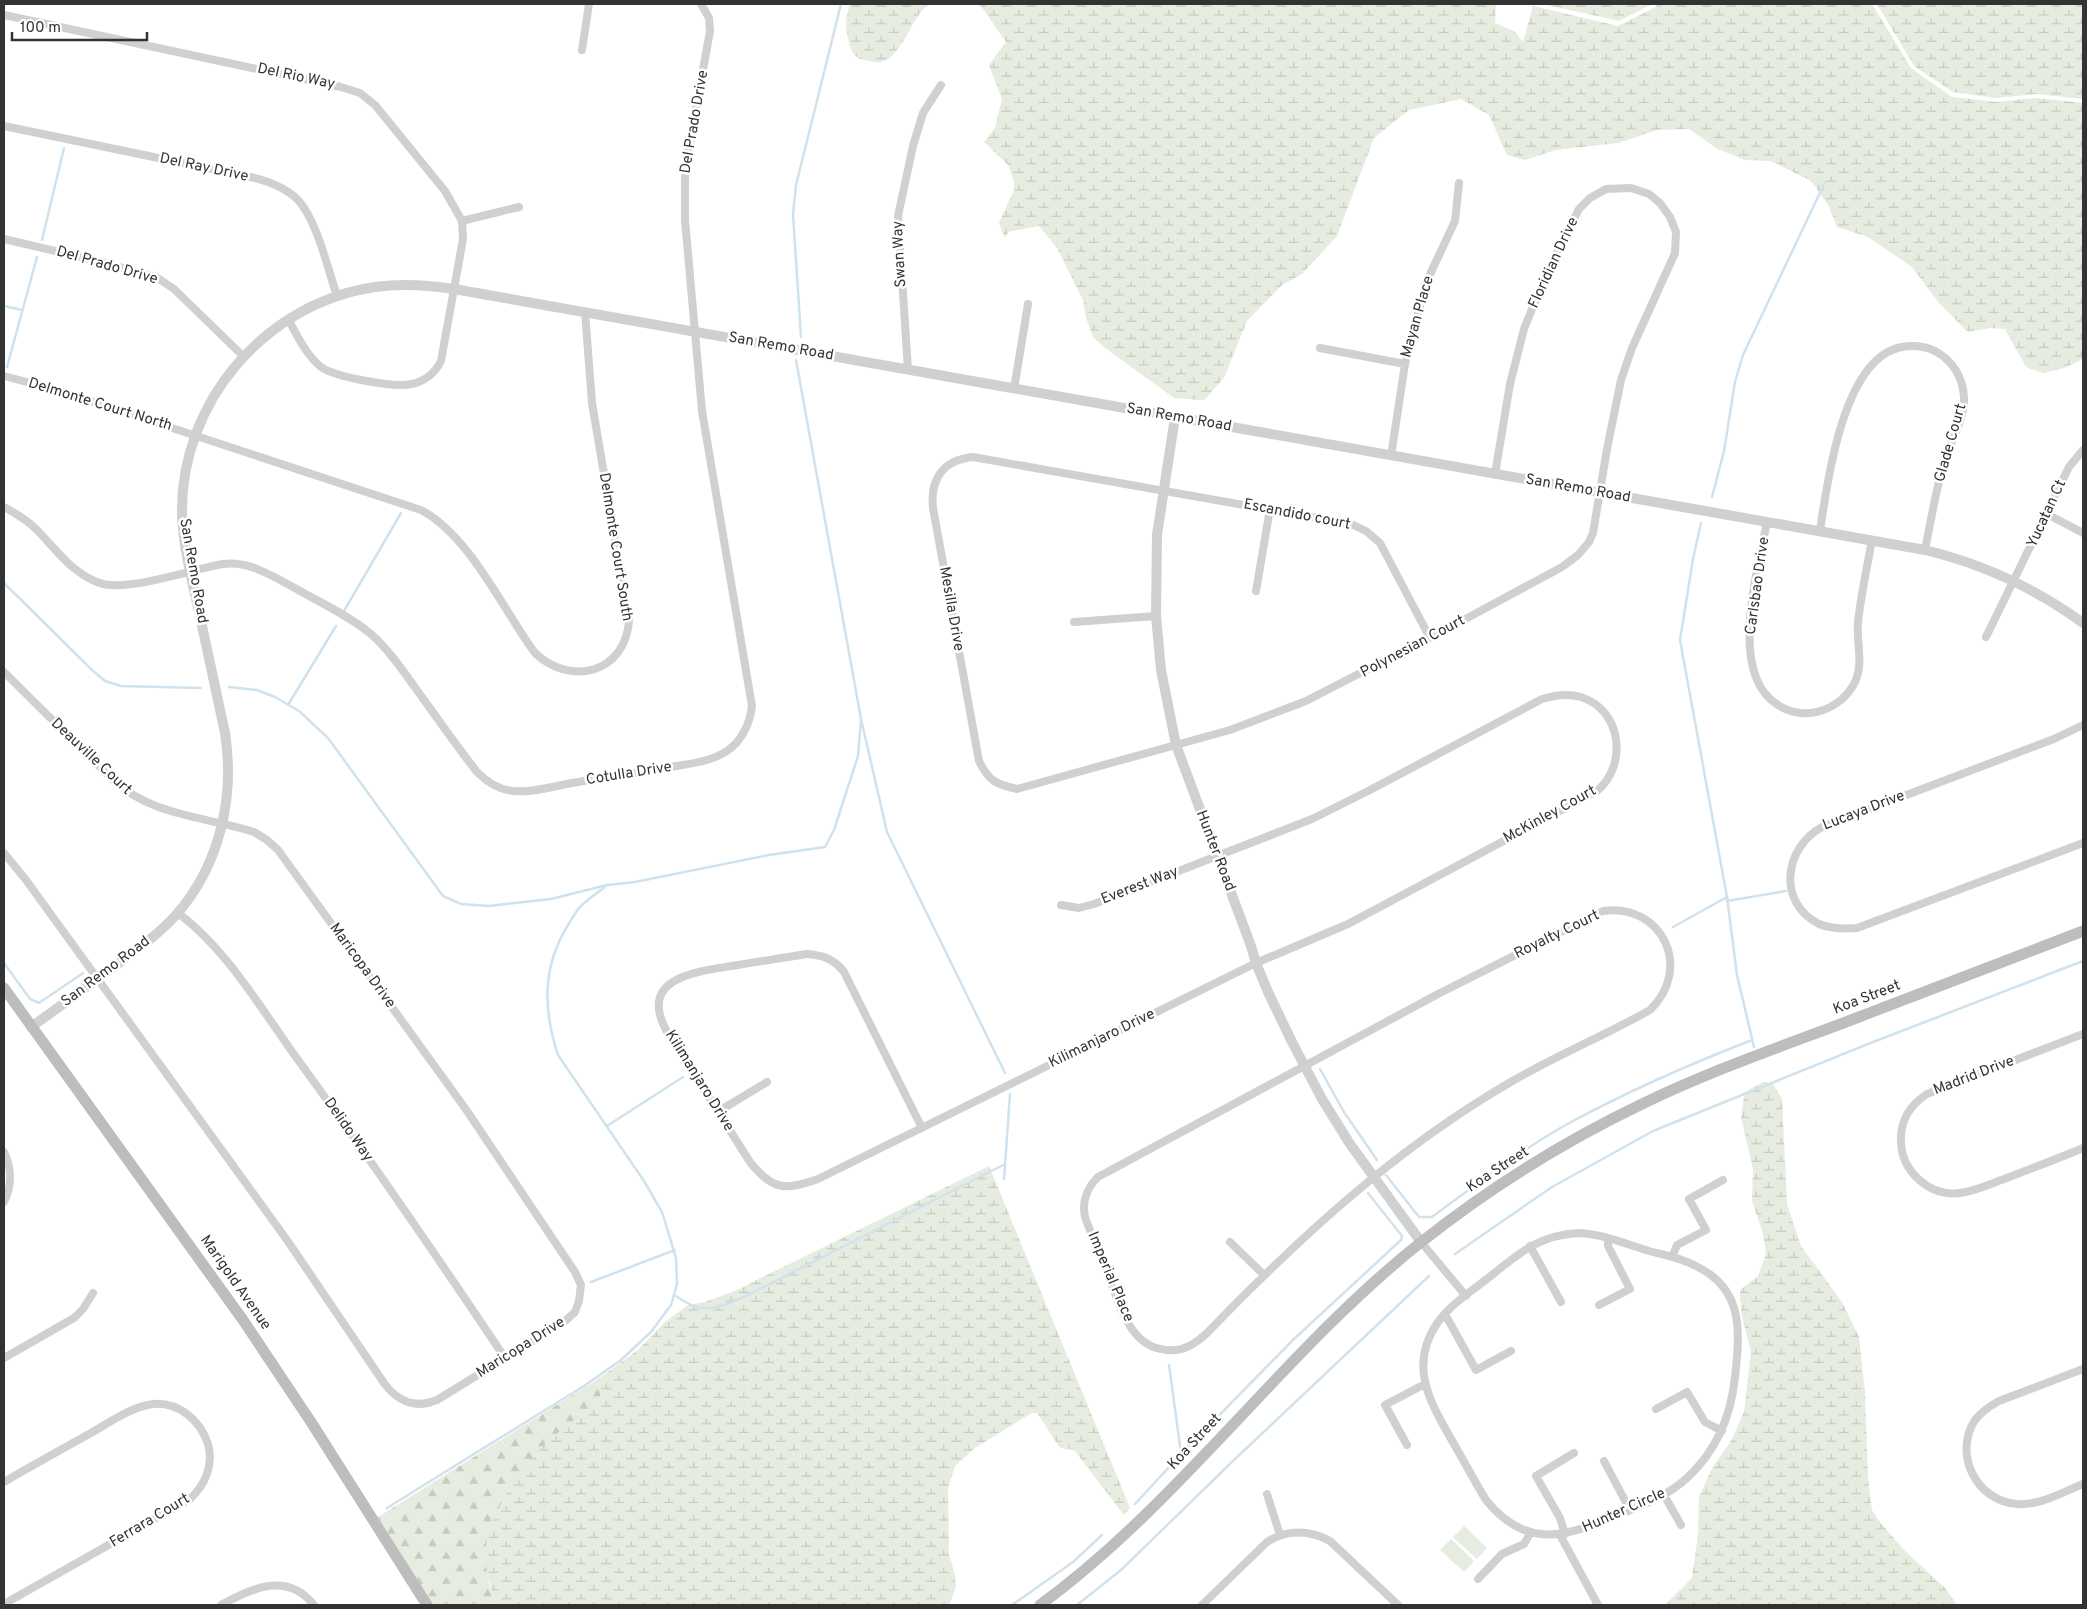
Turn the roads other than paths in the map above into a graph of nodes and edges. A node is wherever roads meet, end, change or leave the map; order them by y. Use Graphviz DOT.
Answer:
graph roads {
  1 [pos="589,4"];
  2 [pos="701,4"];
  3 [pos="4,15"];
  4 [pos="582,50"];
  5 [pos="941,86"];
  6 [pos="4,126"];
  7 [pos="1459,183"];
  8 [pos="519,206"];
  9 [pos="462,221"];
  10 [pos="4,239"];
  11 [pos="454,289"];
  12 [pos="337,296"];
  13 [pos="1028,304"];
  14 [pos="584,312"];
  15 [pos="288,320"];
  16 [pos="694,332"];
  17 [pos="1320,348"];
  18 [pos="244,356"];
  19 [pos="1405,364"];
  20 [pos="908,370"];
  21 [pos="4,376"];
  22 [pos="1014,389"];
  23 [pos="1175,417"];
  24 [pos="195,435"];
  25 [pos="2083,450"];
  26 [pos="1391,456"];
  27 [pos="1495,474"];
  28 [pos="1163,490"];
  29 [pos="1600,493"];
  30 [pos="4,507"];
  31 [pos="1270,509"];
  32 [pos="2047,514"];
  33 [pos="1767,522"];
  34 [pos="1820,531"];
  35 [pos="2083,533"];
  36 [pos="1872,540"];
  37 [pos="1925,550"];
  38 [pos="190,570"];
  39 [pos="2014,581"];
  40 [pos="1256,591"];
  41 [pos="1156,616"];
  42 [pos="1074,622"];
  43 [pos="2083,623"];
  44 [pos="1986,637"];
  45 [pos="1430,638"];
  46 [pos="4,672"];
  47 [pos="2083,725"];
  48 [pos="1176,745"];
  49 [pos="223,824"];
  50 [pos="2083,843"];
  51 [pos="4,854"];
  52 [pos="1217,856"];
  53 [pos="1061,905"];
  54 [pos="178,913"];
  55 [pos="2083,931"];
  56 [pos="1256,963"];
  57 [pos="97,979"];
  58 [pos="4,988"];
  59 [pos="31,1027"];
  60 [pos="2083,1034"];
  61 [pos="1304,1067"];
  62 [pos="767,1082"];
  63 [pos="719,1111"];
  64 [pos="922,1128"];
  65 [pos="2083,1148"];
  66 [pos="4,1152"];
  67 [pos="1373,1176"];
  68 [pos="1723,1180"];
  69 [pos="4,1202"];
  70 [pos="1608,1238"];
  71 [pos="1230,1242"];
  72 [pos="1421,1242"];
  73 [pos="1530,1246"];
  74 [pos="1672,1257"];
  75 [pos="1264,1275"];
  76 [pos="93,1293"];
  77 [pos="1466,1296"];
  78 [pos="1561,1302"];
  79 [pos="1599,1304"];
  80 [pos="1445,1314"];
  81 [pos="1511,1351"];
  82 [pos="4,1358"];
  83 [pos="505,1358"];
  84 [pos="2083,1369"];
  85 [pos="1425,1384"];
  86 [pos="1656,1409"];
  87 [pos="1722,1431"];
  88 [pos="1407,1445"];
  89 [pos="1574,1453"];
  90 [pos="1604,1461"];
  91 [pos="4,1482"];
  92 [pos="2083,1484"];
  93 [pos="1267,1494"];
  94 [pos="1664,1495"];
  95 [pos="1630,1510"];
  96 [pos="1681,1525"];
  97 [pos="1531,1532"];
  98 [pos="1563,1534"];
  99 [pos="1280,1535"];
  100 [pos="1478,1579"];
  101 [pos="4,1604"];
  102 [pos="221,1605"];
  103 [pos="314,1605"];
  104 [pos="427,1605"];
  105 [pos="1040,1605"];
  106 [pos="1202,1605"];
  107 [pos="1398,1605"];
  108 [pos="1598,1605"];
  1 -- 4 [label="street"];
  2 -- 16 [label="street, Del Prado Drive"];
  3 -- 9 [label="street, Del Rio Way"];
  5 -- 20 [label="street, Swan Way"];
  6 -- 12 [label="street, Del Ray Drive"];
  7 -- 19 [label="street, Mayan Place"];
  8 -- 9 [label="street"];
  9 -- 11 [label="street"];
  10 -- 18 [label="street, Del Prado Drive"];
  11 -- 12 [label="street, San Remo Road"];
  11 -- 14 [label="street, San Remo Road"];
  11 -- 15 [label="street"];
  12 -- 15 [label="street, San Remo Road"];
  13 -- 22 [label="street"];
  14 -- 16 [label="street, San Remo Road"];
  14 -- 24 [label="street, Delmonte Court South"];
  15 -- 18 [label="street, San Remo Road"];
  16 -- 20 [label="street, San Remo Road"];
  16 -- 38 [label="street, Cotulla Drive"];
  17 -- 19 [label="street"];
  18 -- 24 [label="street, San Remo Road"];
  19 -- 26 [label="street, Mayan Place"];
  20 -- 22 [label="street, San Remo Road"];
  21 -- 24 [label="street, Delmonte Court North"];
  22 -- 23 [label="street, San Remo Road"];
  23 -- 26 [label="street, San Remo Road"];
  23 -- 28 [label="street, Hunter Road"];
  24 -- 38 [label="street, San Remo Road"];
  25 -- 32 [label="street, Yucatan Ct"];
  26 -- 27 [label="street, San Remo Road"];
  27 -- 29 [label="street, San Remo Road"];
  27 -- 29 [label="street, Floridian Drive"];
  28 -- 31 [label="street, Escandido court"];
  28 -- 41 [label="street, Hunter Road"];
  28 -- 48 [label="street, Mesilla Drive"];
  29 -- 33 [label="street, San Remo Road"];
  29 -- 45 [label="street, Polynesian Court"];
  30 -- 38 [label="street"];
  31 -- 40 [label="street"];
  31 -- 45 [label="street, Escandido court"];
  32 -- 35 [label="street"];
  32 -- 39 [label="street, Yucatan Ct"];
  33 -- 34 [label="street, San Remo Road"];
  33 -- 36 [label="street, Carlsbao Drive"];
  34 -- 36 [label="street, San Remo Road"];
  34 -- 37 [label="street, Glade Court"];
  36 -- 37 [label="street, San Remo Road"];
  37 -- 39 [label="street, San Remo Road"];
  38 -- 49 [label="street, San Remo Road"];
  39 -- 43 [label="street, San Remo Road"];
  39 -- 44 [label="street, Yucatan Ct"];
  41 -- 42 [label="street"];
  41 -- 48 [label="street, Hunter Road"];
  45 -- 48 [label="street, Polynesian Court"];
  46 -- 49 [label="street, Deauville Court"];
  47 -- 50 [label="street, Lucaya Drive"];
  48 -- 52 [label="street, Hunter Road"];
  49 -- 54 [label="street, San Remo Road"];
  49 -- 83 [label="street, Maricopa Drive"];
  51 -- 57 [label="street"];
  52 -- 53 [label="street, Everest Way"];
  52 -- 56 [label="street, Hunter Road"];
  52 -- 56 [label="street, McKinley Court"];
  54 -- 57 [label="street, San Remo Road"];
  54 -- 83 [label="street, Delido Way"];
  55 -- 72 [label="main road, Koa Street"];
  56 -- 61 [label="street, Hunter Road"];
  56 -- 64 [label="street, Kilimanjaro Drive"];
  57 -- 59 [label="street, San Remo Road"];
  57 -- 83 [label="street, Maricopa Drive"];
  58 -- 59 [label="main road, Marigold Avenue"];
  59 -- 104 [label="main road, Marigold Avenue"];
  60 -- 65 [label="street, Madrid Drive"];
  61 -- 67 [label="street, Hunter Road"];
  61 -- 67 [label="street, Royalty Court"];
  61 -- 75 [label="street, Imperial Place"];
  62 -- 63 [label="street"];
  63 -- 64 [label="street, Kilimanjaro Drive"];
  63 -- 64 [label="street, Kilimanjaro Drive"];
  66 -- 69 [label="street"];
  67 -- 72 [label="street, Hunter Road"];
  67 -- 75 [label="street, Imperial Place"];
  68 -- 74 [label="street"];
  70 -- 73 [label="street, Hunter Circle"];
  70 -- 74 [label="street, Hunter Circle"];
  70 -- 79 [label="street"];
  71 -- 75 [label="street"];
  72 -- 77 [label="street"];
  72 -- 105 [label="main road, Koa Street"];
  73 -- 77 [label="street, Hunter Circle"];
  73 -- 78 [label="street"];
  74 -- 87 [label="street, Hunter Circle"];
  76 -- 82 [label="street"];
  77 -- 80 [label="street, Hunter Circle"];
  80 -- 81 [label="street"];
  80 -- 85 [label="street, Hunter Circle"];
  84 -- 92 [label="street"];
  85 -- 88 [label="street"];
  85 -- 97 [label="street, Hunter Circle"];
  86 -- 87 [label="street"];
  87 -- 94 [label="street, Hunter Circle"];
  89 -- 98 [label="street"];
  90 -- 95 [label="street"];
  91 -- 101 [label="street, Ferrara Court"];
  93 -- 99 [label="street"];
  94 -- 95 [label="street, Hunter Circle"];
  94 -- 96 [label="street"];
  95 -- 98 [label="street, Hunter Circle"];
  97 -- 98 [label="street, Hunter Circle"];
  97 -- 100 [label="street"];
  98 -- 108 [label="street"];
  99 -- 106 [label="street"];
  99 -- 107 [label="street"];
  102 -- 103 [label="street"];
}
